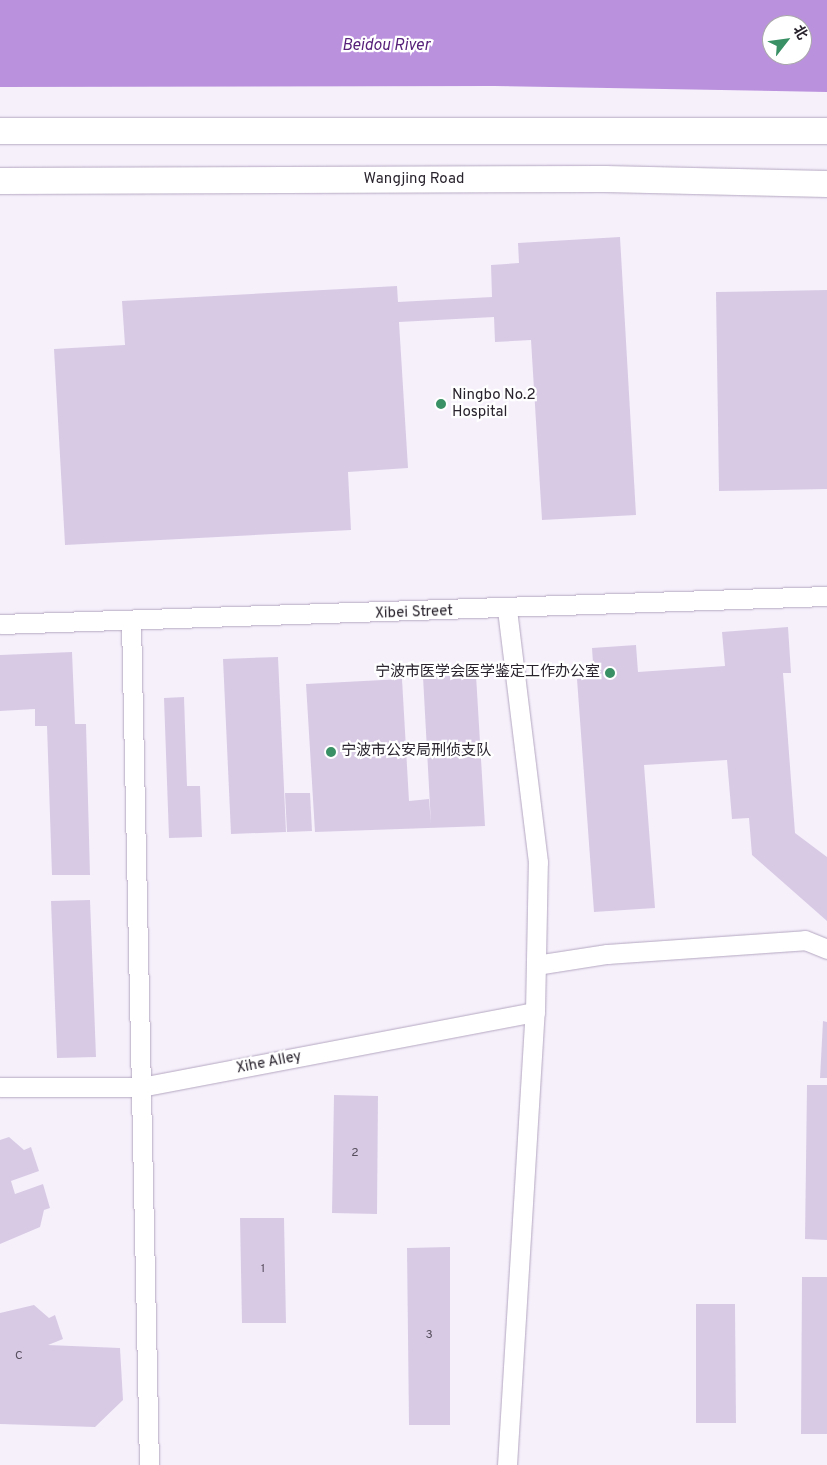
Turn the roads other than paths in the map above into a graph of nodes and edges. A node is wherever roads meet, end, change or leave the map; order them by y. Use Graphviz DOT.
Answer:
graph roads {
  1 [pos="0,131"];
  2 [pos="827,131"];
  3 [pos="0,181"];
  4 [pos="827,184"];
  5 [pos="827,596"];
  6 [pos="507,610"];
  7 [pos="131,621"];
  8 [pos="0,624"];
  9 [pos="827,949"];
  10 [pos="536,965"];
  11 [pos="535,1012"];
  12 [pos="0,1087"];
  13 [pos="142,1087"];
  14 [pos="149,1465"];
  15 [pos="507,1465"];
  1 -- 2 [label="main road"];
  3 -- 4 [label="main road, Wangjing Road"];
  5 -- 6 [label="street, Xibei Street"];
  6 -- 7 [label="street, Xibei Street"];
  6 -- 10 [label="street"];
  7 -- 8 [label="street, Xibei Street"];
  7 -- 13 [label="street"];
  9 -- 10 [label="street"];
  10 -- 11 [label="street"];
  11 -- 13 [label="street, Xihe Alley"];
  11 -- 15 [label="street"];
  12 -- 13 [label="street, Xihe Alley"];
  13 -- 14 [label="street"];
}
